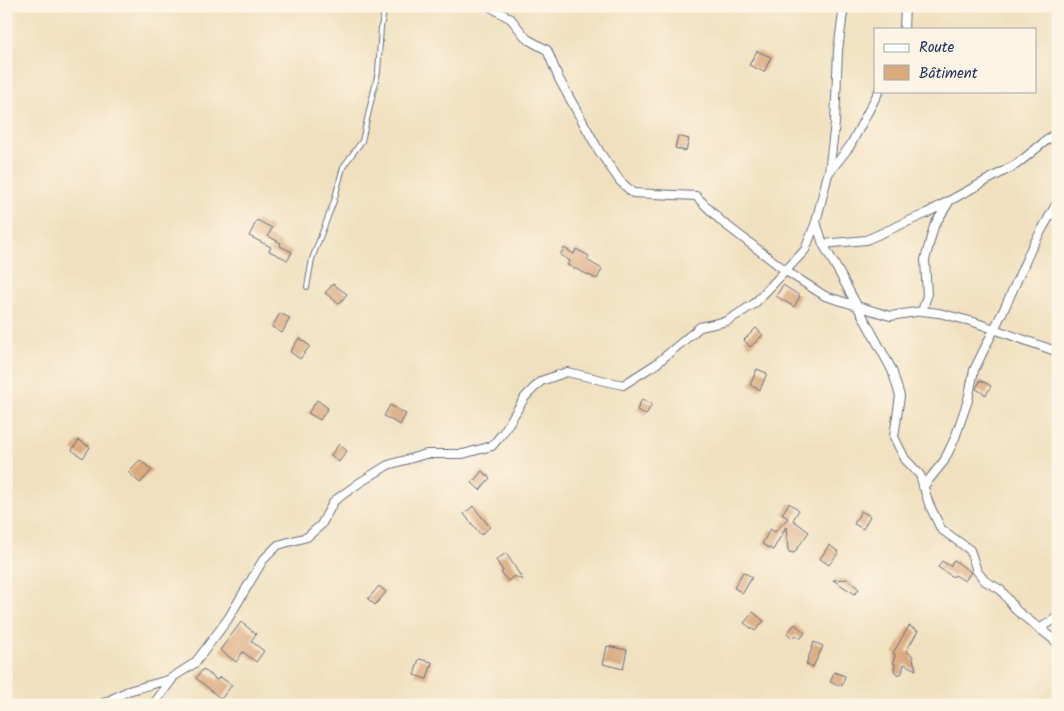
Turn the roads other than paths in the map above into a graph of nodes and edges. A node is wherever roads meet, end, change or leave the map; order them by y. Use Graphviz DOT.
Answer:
graph roads {
  1 [pos="385,6"];
  2 [pos="489,6"];
  3 [pos="844,6"];
  4 [pos="905,6"];
  5 [pos="904,28"];
  6 [pos="878,92"];
  7 [pos="1058,131"];
  8 [pos="828,174"];
  9 [pos="949,201"];
  10 [pos="1058,201"];
  11 [pos="816,222"];
  12 [pos="823,244"];
  13 [pos="786,271"];
  14 [pos="307,287"];
  15 [pos="858,307"];
  16 [pos="922,310"];
  17 [pos="994,330"];
  18 [pos="1058,352"];
  19 [pos="923,486"];
  20 [pos="1058,617"];
  21 [pos="1039,629"];
  22 [pos="1058,643"];
  23 [pos="175,675"];
  24 [pos="100,705"];
  25 [pos="154,705"];
  1 -- 14 [label="lane"];
  2 -- 13 [label="street"];
  3 -- 8 [label="street"];
  4 -- 5 [label="street"];
  6 -- 8 [label="street"];
  7 -- 9 [label="street"];
  8 -- 11 [label="street"];
  9 -- 12 [label="street"];
  9 -- 16 [label="street"];
  10 -- 17 [label="street"];
  11 -- 12 [label="street"];
  11 -- 13 [label="street"];
  12 -- 15 [label="street"];
  13 -- 15 [label="street"];
  13 -- 23 [label="street"];
  15 -- 16 [label="street"];
  15 -- 19 [label="street"];
  16 -- 17 [label="street"];
  17 -- 18 [label="street"];
  17 -- 19 [label="street"];
  19 -- 21 [label="street"];
  20 -- 21 [label="street"];
  21 -- 22 [label="street"];
  23 -- 24 [label="street"];
  23 -- 25 [label="street"];
}
